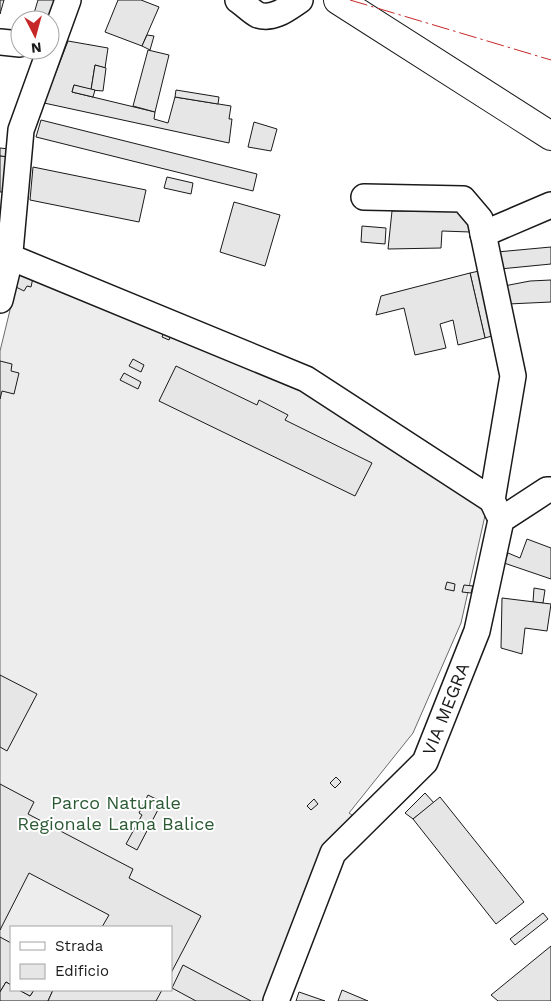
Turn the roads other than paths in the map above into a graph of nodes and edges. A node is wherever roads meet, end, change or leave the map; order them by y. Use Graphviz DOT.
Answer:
graph roads {
  1 [pos="68,0"];
  2 [pos="238,0"];
  3 [pos="300,0"];
  4 [pos="338,0"];
  5 [pos="60,22"];
  6 [pos="46,60"];
  7 [pos="551,136"];
  8 [pos="364,197"];
  9 [pos="551,205"];
  10 [pos="483,234"];
  11 [pos="10,257"];
  12 [pos="0,300"];
  13 [pos="551,490"];
  14 [pos="496,510"];
  15 [pos="276,1001"];
  1 -- 5 [label="street"];
  2 -- 3 [label="street"];
  4 -- 7 [label="main road"];
  6 -- 11 [label="street"];
  8 -- 10 [label="street, VIA MEGRA"];
  9 -- 10 [label="street"];
  10 -- 14 [label="street, VIA MEGRA"];
  11 -- 12 [label="street"];
  11 -- 14 [label="street"];
  13 -- 14 [label="street"];
  14 -- 15 [label="street, VIA MEGRA"];
}
